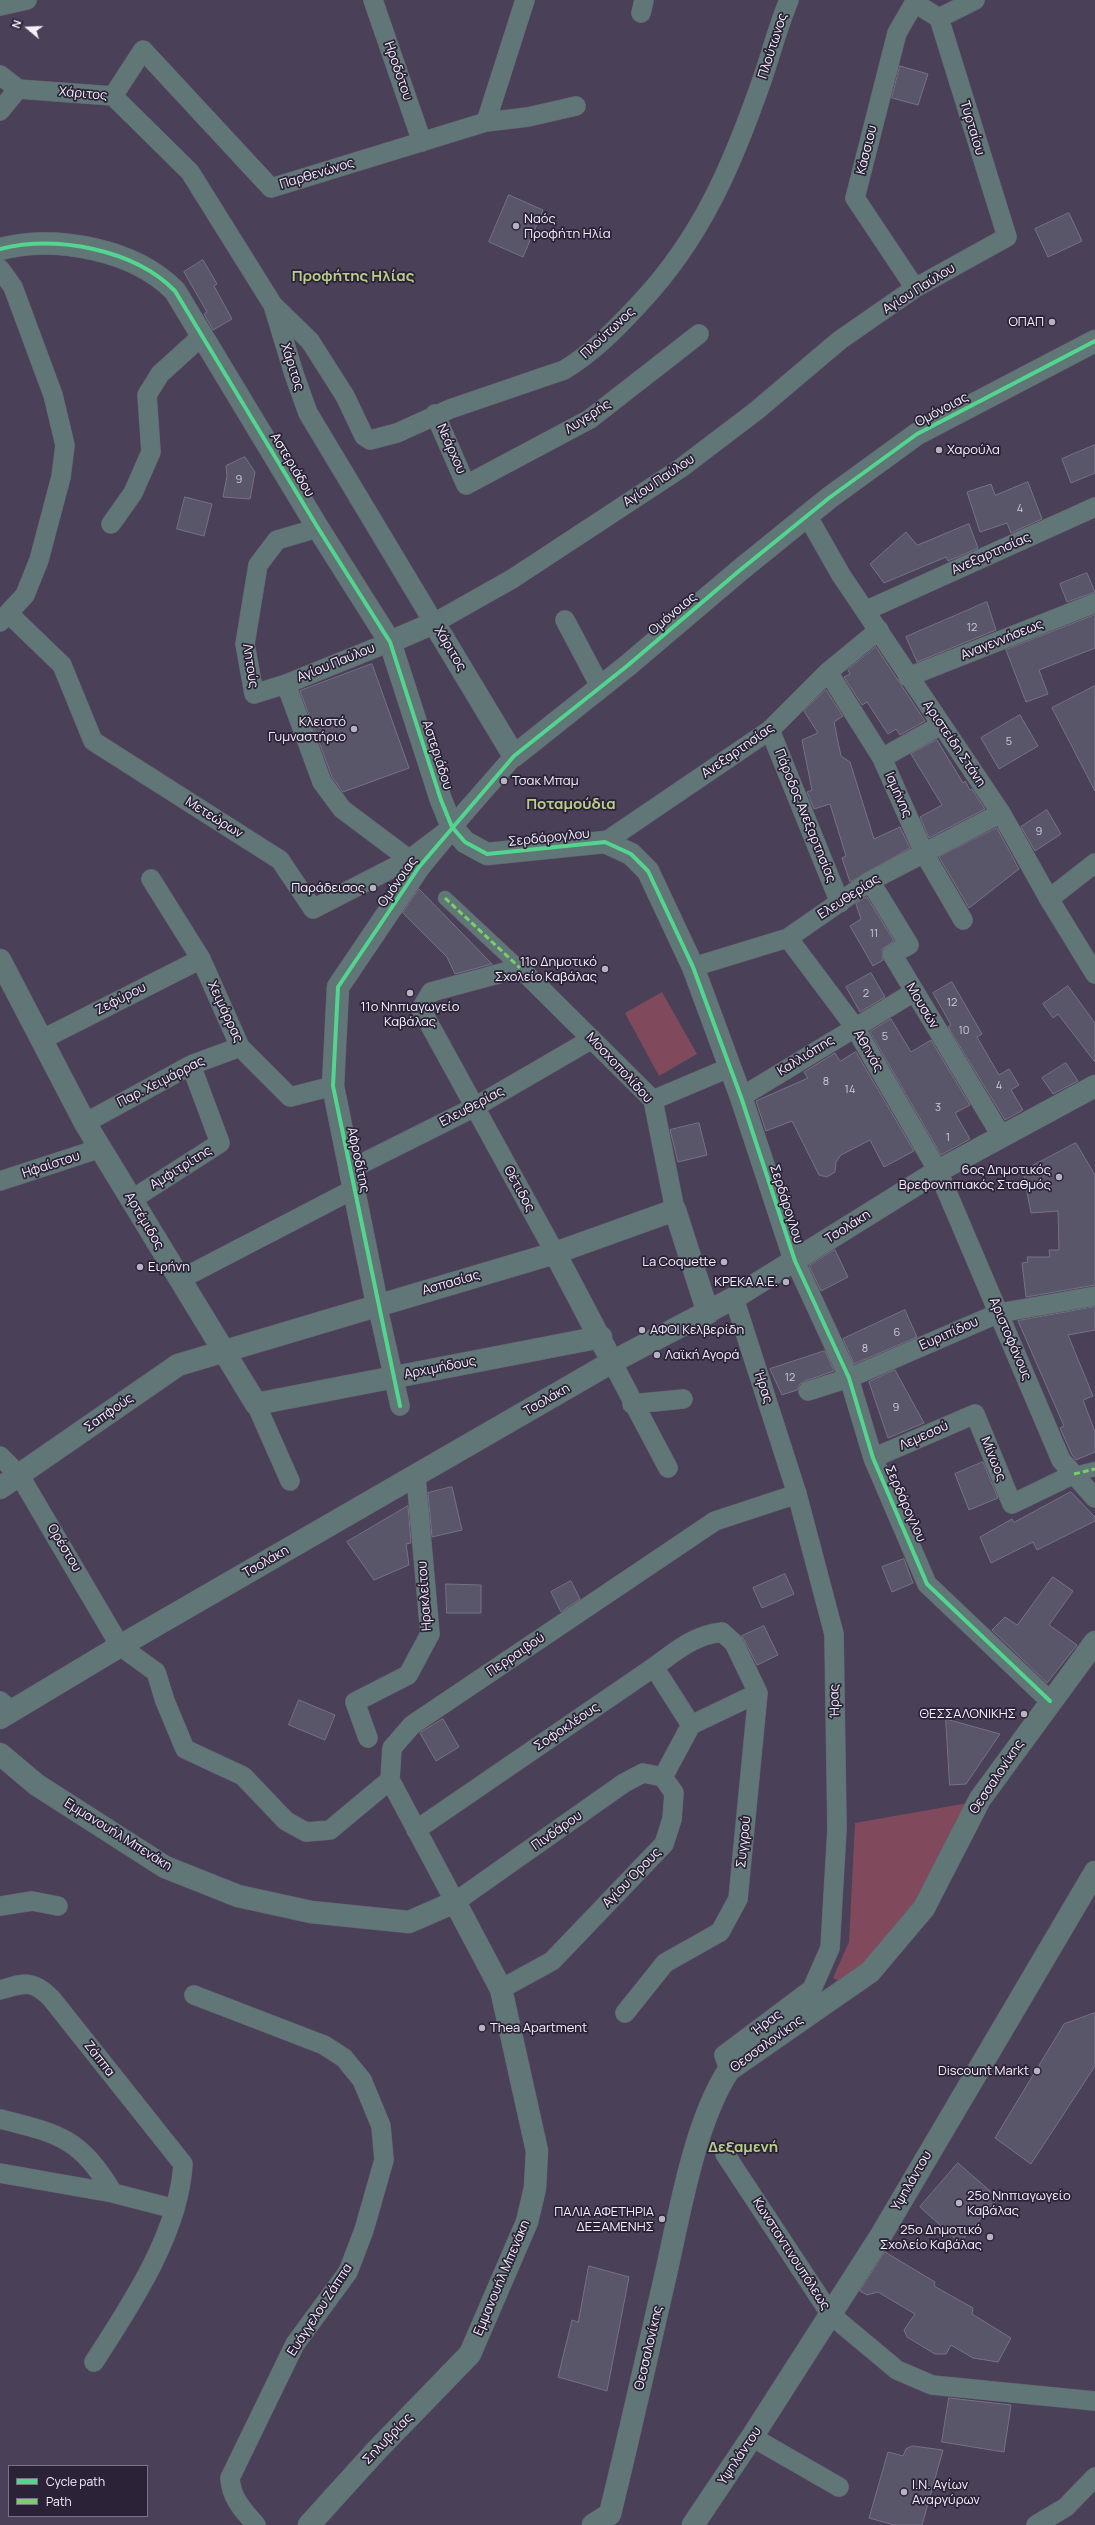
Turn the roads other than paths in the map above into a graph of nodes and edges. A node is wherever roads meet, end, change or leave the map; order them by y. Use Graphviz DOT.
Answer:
graph roads {
  1 [pos="27,0"];
  2 [pos="373,0"];
  3 [pos="525,0"];
  4 [pos="789,0"];
  5 [pos="975,0"];
  6 [pos="916,1"];
  7 [pos="0,6"];
  8 [pos="939,18"];
  9 [pos="0,75"];
  10 [pos="18,89"];
  11 [pos="113,96"];
  12 [pos="576,106"];
  13 [pos="0,111"];
  14 [pos="486,122"];
  15 [pos="422,142"];
  16 [pos="1007,237"];
  17 [pos="0,249"];
  18 [pos="0,269"];
  19 [pos="915,288"];
  20 [pos="273,305"];
  21 [pos="699,334"];
  22 [pos="203,335"];
  23 [pos="1095,341"];
  24 [pos="435,414"];
  25 [pos="466,485"];
  26 [pos="1095,507"];
  27 [pos="808,517"];
  28 [pos="111,524"];
  29 [pos="318,528"];
  30 [pos="1095,603"];
  31 [pos="865,611"];
  32 [pos="5,618"];
  33 [pos="565,620"];
  34 [pos="434,622"];
  35 [pos="879,630"];
  36 [pos="390,642"];
  37 [pos="828,672"];
  38 [pos="908,677"];
  39 [pos="286,684"];
  40 [pos="600,688"];
  41 [pos="940,725"];
  42 [pos="770,730"];
  43 [pos="514,756"];
  44 [pos="882,758"];
  45 [pos="1001,813"];
  46 [pos="452,827"];
  47 [pos="605,842"];
  48 [pos="924,853"];
  49 [pos="414,863"];
  50 [pos="1095,863"];
  51 [pos="151,879"];
  52 [pos="870,882"];
  53 [pos="445,898"];
  54 [pos="1049,899"];
  55 [pos="840,903"];
  56 [pos="963,920"];
  57 [pos="788,938"];
  58 [pos="200,959"];
  59 [pos="693,967"];
  60 [pos="520,968"];
  61 [pos="2,969"];
  62 [pos="1095,974"];
  63 [pos="338,986"];
  64 [pos="914,992"];
  65 [pos="854,1026"];
  66 [pos="592,1039"];
  67 [pos="41,1040"];
  68 [pos="240,1047"];
  69 [pos="191,1065"];
  70 [pos="731,1067"];
  71 [pos="333,1086"];
  72 [pos="1095,1086"];
  73 [pos="741,1097"];
  74 [pos="653,1100"];
  75 [pos="473,1108"];
  76 [pos="85,1123"];
  77 [pos="1002,1137"];
  78 [pos="102,1148"];
  79 [pos="938,1171"];
  80 [pos="352,1180"];
  81 [pos="0,1181"];
  82 [pos="131,1200"];
  83 [pos="675,1210"];
  84 [pos="554,1253"];
  85 [pos="795,1261"];
  86 [pos="179,1280"];
  87 [pos="1095,1296"];
  88 [pos="734,1298"];
  89 [pos="377,1304"];
  90 [pos="999,1312"];
  91 [pos="708,1313"];
  92 [pos="600,1337"];
  93 [pos="225,1351"];
  94 [pos="612,1362"];
  95 [pos="394,1378"];
  96 [pos="848,1378"];
  97 [pos="808,1392"];
  98 [pos="683,1399"];
  99 [pos="256,1404"];
  100 [pos="632,1404"];
  101 [pos="400,1406"];
  102 [pos="975,1414"];
  103 [pos="0,1456"];
  104 [pos="873,1458"];
  105 [pos="668,1468"];
  106 [pos="1095,1470"];
  107 [pos="1074,1474"];
  108 [pos="20,1476"];
  109 [pos="416,1477"];
  110 [pos="290,1481"];
  111 [pos="0,1488"];
  112 [pos="797,1494"];
  113 [pos="1095,1498"];
  114 [pos="1095,1642"];
  115 [pos="120,1646"];
  116 [pos="654,1667"];
  117 [pos="758,1693"];
  118 [pos="1050,1701"];
  119 [pos="4,1710"];
  120 [pos="691,1724"];
  121 [pos="368,1738"];
  122 [pos="0,1754"];
  123 [pos="663,1777"];
  124 [pos="390,1780"];
  125 [pos="416,1830"];
  126 [pos="1095,1872"];
  127 [pos="455,1902"];
  128 [pos="0,1906"];
  129 [pos="58,1906"];
  130 [pos="500,1989"];
  131 [pos="0,1990"];
  132 [pos="194,1995"];
  133 [pos="625,2013"];
  134 [pos="729,2070"];
  135 [pos="0,2119"];
  136 [pos="726,2154"];
  137 [pos="0,2173"];
  138 [pos="113,2193"];
  139 [pos="175,2209"];
  140 [pos="831,2315"];
  141 [pos="470,2354"];
  142 [pos="94,2362"];
  143 [pos="1095,2401"];
  144 [pos="752,2437"];
  145 [pos="1095,2477"];
  146 [pos="839,2487"];
  147 [pos="606,2521"];
  148 [pos="256,2525"];
  149 [pos="309,2525"];
  150 [pos="693,2525"];
  151 [pos="1036,2525"];
  1 -- 7 [label="street"];
  2 -- 15 [label="street, Ηροδότου"];
  3 -- 14 [label="street"];
  4 -- 24 [label="street, Πλούτωνος"];
  5 -- 8 [label="street"];
  6 -- 8 [label="street"];
  6 -- 19 [label="street, Κάσσιου"];
  8 -- 16 [label="street, Τυρταίου"];
  9 -- 10 [label="street"];
  10 -- 11 [label="street, Χάριτος"];
  10 -- 13 [label="street"];
  11 -- 15 [label="street, Παρθενώνος"];
  11 -- 20 [label="street, Χάριτος"];
  12 -- 14 [label="street, Παρθενώνος"];
  14 -- 15 [label="street, Παρθενώνος"];
  16 -- 19 [label="street, Αγίου Παύλου"];
  17 -- 22 [label="street, Αστεριάδου"];
  18 -- 32 [label="street"];
  19 -- 34 [label="street, Αγίου Παύλου"];
  20 -- 24 [label="street, Πλούτωνος"];
  20 -- 34 [label="street, Χάριτος"];
  21 -- 25 [label="street, Λυγερής"];
  22 -- 28 [label="street"];
  22 -- 29 [label="street, Αστεριάδου"];
  23 -- 27 [label="street, Ομόνοιας"];
  24 -- 25 [label="street, Νεάρχου"];
  26 -- 31 [label="street, Ανεξαρτησίας"];
  27 -- 31 [label="street, Αριστείδη Στάνη"];
  27 -- 40 [label="street, Ομόνοιας"];
  29 -- 36 [label="street, Αστεριάδου"];
  29 -- 39 [label="street, Λητούς"];
  30 -- 38 [label="street, Αναγεννήσεως"];
  31 -- 35 [label="street, Αριστείδη Στάνη"];
  32 -- 49 [label="street, Μετεώρων"];
  33 -- 40 [label="street"];
  34 -- 36 [label="street, Αγίου Παύλου"];
  34 -- 43 [label="street, Χάριτος"];
  35 -- 37 [label="street, Ανεξαρτησίας"];
  35 -- 38 [label="street, Αριστείδη Στάνη"];
  36 -- 39 [label="street, Αγίου Παύλου"];
  36 -- 46 [label="street, Αστεριάδου"];
  37 -- 42 [label="street, Ανεξαρτησίας"];
  37 -- 44 [label="street, Ισμήνης"];
  38 -- 41 [label="street, Αριστείδη Στάνη"];
  39 -- 49 [label="street"];
  40 -- 43 [label="street, Ομόνοιας"];
  41 -- 44 [label="street"];
  41 -- 45 [label="street, Αριστείδη Στάνη"];
  42 -- 47 [label="street, Ανεξαρτησίας"];
  42 -- 55 [label="street, Πάροδος Ανεξαρτησίας"];
  43 -- 46 [label="street, Ομόνοιας"];
  44 -- 48 [label="street, Ισμήνης"];
  45 -- 48 [label="street, Ελευθερίας"];
  45 -- 54 [label="street, Αριστείδη Στάνη"];
  46 -- 47 [label="street, Σερδάρογλου"];
  46 -- 49 [label="street, Ομόνοιας"];
  47 -- 59 [label="street, Σερδάρογλου"];
  48 -- 52 [label="street, Ελευθερίας"];
  48 -- 56 [label="street, Ισμήνης"];
  49 -- 63 [label="street, Ομόνοιας"];
  50 -- 54 [label="street"];
  51 -- 58 [label="street, Χειμάρρας"];
  52 -- 55 [label="street, Ελευθερίας"];
  52 -- 64 [label="street, Μουσών"];
  53 -- 60 [label="street, Μοσχοπολίδου"];
  54 -- 62 [label="street, Αριστείδη Στάνη"];
  55 -- 57 [label="street, Ελευθερίας"];
  57 -- 59 [label="street, Ελευθερίας"];
  57 -- 65 [label="street, Αθηνάς"];
  58 -- 67 [label="street, Ζεφύρου"];
  58 -- 68 [label="street, Χειμάρρας"];
  59 -- 70 [label="street, Σερδάρογλου"];
  60 -- 66 [label="street, Μοσχοπολίδου"];
  60 -- 75 [label="street, Θέτιδος"];
  61 -- 67 [label="street, Αρτέμιδος"];
  63 -- 71 [label="street, Αφροδίτης"];
  64 -- 65 [label="street, Καλλιόπης"];
  64 -- 77 [label="street, Μουσών"];
  65 -- 73 [label="street, Καλλιόπης"];
  65 -- 79 [label="street, Αθηνάς"];
  66 -- 74 [label="street, Μοσχοπολίδου"];
  66 -- 75 [label="street, Ελευθερίας"];
  67 -- 76 [label="street, Αρτέμιδος"];
  68 -- 69 [label="street, Παρ. Χειμάρρας"];
  68 -- 71 [label="street, Χειμάρρας"];
  69 -- 76 [label="street, Παρ. Χειμάρρας"];
  69 -- 82 [label="street, Αμφιτρίτης"];
  70 -- 73 [label="street, Σερδάρογλου"];
  70 -- 74 [label="street"];
  71 -- 80 [label="street, Αφροδίτης"];
  72 -- 77 [label="street, Τσολάκη"];
  73 -- 85 [label="street, Σερδάρογλου"];
  74 -- 83 [label="street, Μοσχοπολίδου"];
  75 -- 80 [label="street, Ελευθερίας"];
  75 -- 84 [label="street, Θέτιδος"];
  76 -- 78 [label="street, Αρτέμιδος"];
  77 -- 79 [label="street, Τσολάκη"];
  78 -- 81 [label="street, Ηφαίστου"];
  78 -- 82 [label="street, Αρτέμιδος"];
  79 -- 85 [label="street, Τσολάκη"];
  79 -- 90 [label="street, Αριστοφάνους"];
  80 -- 86 [label="street, Ελευθερίας"];
  80 -- 89 [label="street, Αφροδίτης"];
  82 -- 86 [label="street, Αρτέμιδος"];
  83 -- 84 [label="street, Ασπασίας"];
  83 -- 91 [label="street, Μοσχοπολίδου"];
  84 -- 89 [label="street, Ασπασίας"];
  84 -- 92 [label="street, Θέτιδος"];
  85 -- 88 [label="street, Τσολάκη"];
  85 -- 96 [label="street, Σερδάρογλου"];
  86 -- 93 [label="street, Αρτέμιδος"];
  87 -- 90 [label="street, Ευριπίδου"];
  88 -- 91 [label="street, Τσολάκη"];
  88 -- 112 [label="street, Ήρας"];
  89 -- 93 [label="street, Ασπασίας"];
  89 -- 95 [label="street, Αφροδίτης"];
  90 -- 96 [label="street, Ευριπίδου"];
  90 -- 107 [label="street, Αριστοφάνους"];
  91 -- 94 [label="street, Τσολάκη"];
  92 -- 94 [label="street, Θέτιδος"];
  92 -- 95 [label="street, Αρχιμήδους"];
  93 -- 99 [label="street, Αρτέμιδος"];
  93 -- 108 [label="street, Σαπφούς"];
  94 -- 100 [label="street, Θέτιδος"];
  94 -- 109 [label="street, Τσολάκη"];
  95 -- 99 [label="street, Αρχιμήδους"];
  95 -- 101 [label="street, Αφροδίτης"];
  96 -- 97 [label="street, Ευριπίδου"];
  96 -- 104 [label="street, Σερδάρογλου"];
  98 -- 100 [label="street"];
  99 -- 110 [label="street, Αρτέμιδος"];
  100 -- 105 [label="street, Θέτιδος"];
  102 -- 104 [label="street, Λεμεσού"];
  102 -- 107 [label="street, Μίνωος"];
  103 -- 108 [label="street, Ορέστου"];
  104 -- 118 [label="street, Σερδάρογλου"];
  106 -- 107 [label="street"];
  107 -- 113 [label="street, Αριστοφάνους"];
  108 -- 111 [label="street, Σαπφούς"];
  108 -- 115 [label="street, Ορέστου"];
  109 -- 115 [label="street, Τσολάκη"];
  109 -- 121 [label="street, Ηρακλείτου"];
  112 -- 124 [label="street, Περραιβού"];
  112 -- 134 [label="street, Ήρας"];
  114 -- 118 [label="street, Θεσσαλονίκης"];
  115 -- 119 [label="street, Τσολάκη"];
  115 -- 124 [label="street"];
  116 -- 117 [label="street, Σοφοκλέους"];
  116 -- 120 [label="street"];
  116 -- 125 [label="street, Σοφοκλέους"];
  117 -- 120 [label="street"];
  117 -- 133 [label="street, Συγγρού"];
  118 -- 134 [label="street, Θεσσαλονίκης"];
  120 -- 123 [label="street"];
  122 -- 127 [label="street, Εμμανουήλ Μπενάκη"];
  123 -- 127 [label="street, Πινδάρου"];
  123 -- 130 [label="street, Αγίου Όρους"];
  124 -- 125 [label="street"];
  125 -- 127 [label="street"];
  126 -- 140 [label="street, Υψηλάντου"];
  127 -- 130 [label="street, Εμμανουήλ Μπενάκη"];
  128 -- 129 [label="street"];
  130 -- 141 [label="street, Εμμανουήλ Μπενάκη"];
  131 -- 139 [label="street, Ζάππα"];
  132 -- 148 [label="street, Ευάγγελου Ζάππα"];
  134 -- 147 [label="street, Θεσσαλονίκης"];
  135 -- 138 [label="street"];
  136 -- 140 [label="street, Κωνσταντινουπόλεως"];
  137 -- 138 [label="street"];
  138 -- 139 [label="street"];
  139 -- 142 [label="street"];
  140 -- 143 [label="street, Κωνσταντινουπόλεως"];
  140 -- 144 [label="street, Υψηλάντου"];
  141 -- 149 [label="street, Σηλυβρίας"];
  144 -- 146 [label="street"];
  144 -- 150 [label="street, Υψηλάντου"];
  145 -- 151 [label="street"];
}
